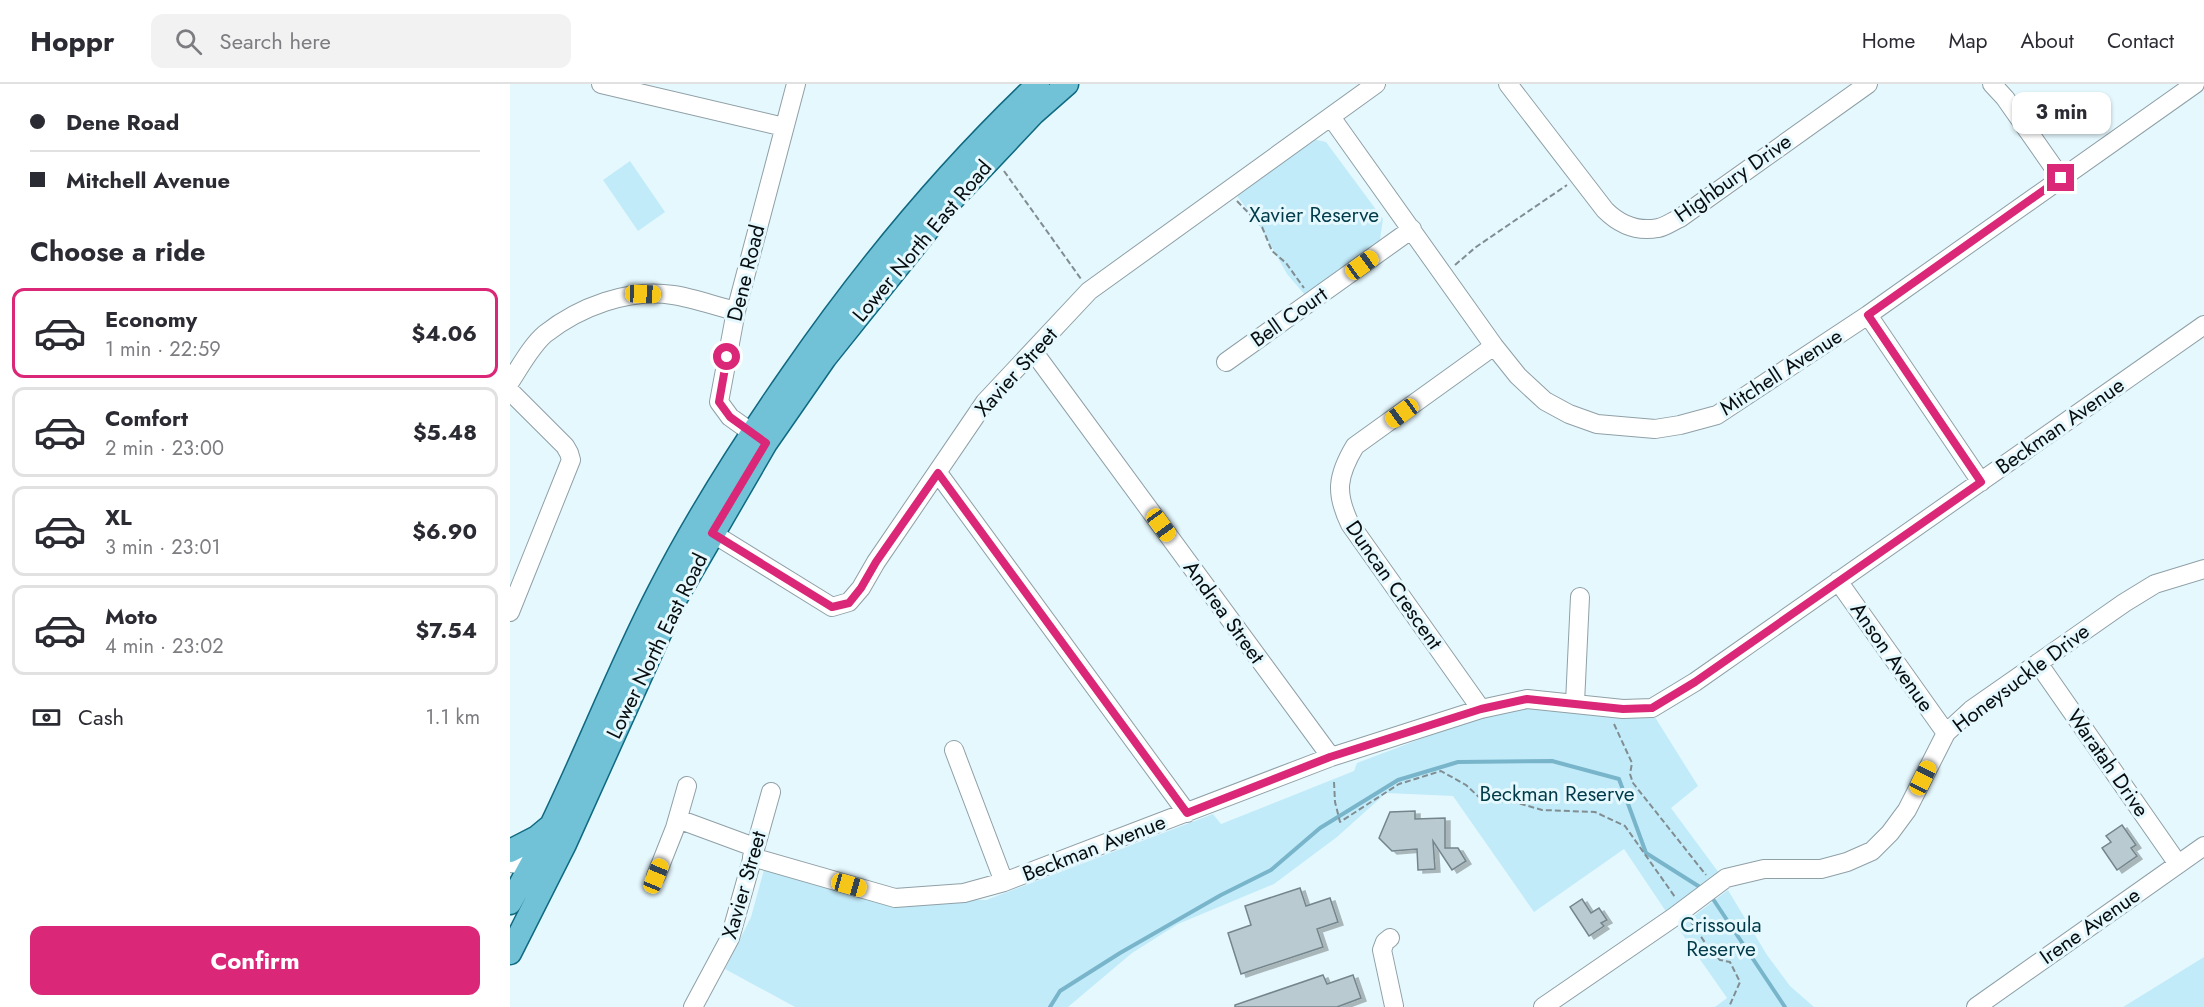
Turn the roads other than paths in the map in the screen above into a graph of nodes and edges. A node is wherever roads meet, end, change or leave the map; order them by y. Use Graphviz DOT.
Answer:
graph roads {
  1 [pos="601,84"];
  2 [pos="796,84"];
  3 [pos="1038,84"];
  4 [pos="1067,84"];
  5 [pos="1376,84"];
  6 [pos="1508,84"];
  7 [pos="1868,84"];
  8 [pos="1992,84"];
  9 [pos="2195,84"];
  10 [pos="1331,117"];
  11 [pos="784,127"];
  12 [pos="2061,178"];
  13 [pos="1412,229"];
  14 [pos="736,311"];
  15 [pos="1868,315"];
  16 [pos="2204,325"];
  17 [pos="1494,346"];
  18 [pos="1033,351"];
  19 [pos="1226,362"];
  20 [pos="510,382"];
  21 [pos="510,391"];
  22 [pos="759,438"];
  23 [pos="938,473"];
  24 [pos="1981,482"];
  25 [pos="704,528"];
  26 [pos="2203,573"];
  27 [pos="1838,581"];
  28 [pos="1580,597"];
  29 [pos="510,612"];
  30 [pos="2038,663"];
  31 [pos="1575,703"];
  32 [pos="1481,709"];
  33 [pos="1946,733"];
  34 [pos="954,750"];
  35 [pos="1330,757"];
  36 [pos="687,786"];
  37 [pos="771,792"];
  38 [pos="1187,813"];
  39 [pos="678,819"];
  40 [pos="550,827"];
  41 [pos="2204,846"];
  42 [pos="510,851"];
  43 [pos="753,852"];
  44 [pos="2178,864"];
  45 [pos="530,868"];
  46 [pos="656,876"];
  47 [pos="1004,882"];
  48 [pos="510,903"];
  49 [pos="1390,938"];
  50 [pos="510,953"];
  51 [pos="1394,1006"];
  52 [pos="693,1007"];
  53 [pos="1543,1007"];
  54 [pos="1976,1007"];
  1 -- 11 [label="street"];
  2 -- 11 [label="street, Dene Road"];
  3 -- 22 [label="main road, Lower North East Road"];
  4 -- 22 [label="main road, Lower North East Road"];
  5 -- 10 [label="street, Xavier Street"];
  6 -- 7 [label="street, Highbury Drive"];
  8 -- 12 [label="street"];
  9 -- 12 [label="street, Mitchell Avenue"];
  10 -- 13 [label="street, Mitchell Avenue"];
  10 -- 18 [label="street, Xavier Street"];
  11 -- 14 [label="street, Dene Road"];
  12 -- 15 [label="street, Mitchell Avenue"];
  13 -- 17 [label="street, Mitchell Avenue"];
  13 -- 19 [label="street, Bell Court"];
  14 -- 20 [label="street"];
  14 -- 22 [label="street, Dene Road"];
  15 -- 17 [label="street, Mitchell Avenue"];
  15 -- 24 [label="street"];
  16 -- 24 [label="street, Beckman Avenue"];
  17 -- 32 [label="street, Duncan Crescent"];
  18 -- 23 [label="street, Xavier Street"];
  18 -- 35 [label="street, Andrea Street"];
  21 -- 29 [label="street"];
  22 -- 25 [label="main road, Lower North East Road"];
  23 -- 25 [label="street, Xavier Street"];
  23 -- 38 [label="street"];
  24 -- 27 [label="street, Beckman Avenue"];
  25 -- 40 [label="main road, Lower North East Road"];
  25 -- 45 [label="main road, Lower North East Road"];
  26 -- 30 [label="street, Honeysuckle Drive"];
  27 -- 31 [label="street, Beckman Avenue"];
  27 -- 33 [label="street, Anson Avenue"];
  28 -- 31 [label="street"];
  30 -- 33 [label="street, Honeysuckle Drive"];
  30 -- 44 [label="street, Waratah Drive"];
  31 -- 32 [label="street, Beckman Avenue"];
  32 -- 35 [label="street, Beckman Avenue"];
  33 -- 53 [label="street, Honeysuckle Drive"];
  34 -- 47 [label="street"];
  35 -- 38 [label="street, Beckman Avenue"];
  36 -- 39 [label="street"];
  37 -- 43 [label="street, Xavier Street"];
  38 -- 47 [label="street, Beckman Avenue"];
  39 -- 43 [label="street, Beckman Avenue"];
  39 -- 46 [label="street"];
  40 -- 42 [label="main road"];
  40 -- 45 [label="main road, Lower North East Road"];
  41 -- 44 [label="street, Irene Avenue"];
  43 -- 47 [label="street, Beckman Avenue"];
  43 -- 52 [label="street, Xavier Street"];
  44 -- 54 [label="street, Irene Avenue"];
  45 -- 48 [label="main road, Lower North East Road"];
  45 -- 50 [label="main road, Lower North East Road"];
  49 -- 51 [label="street"];
}
